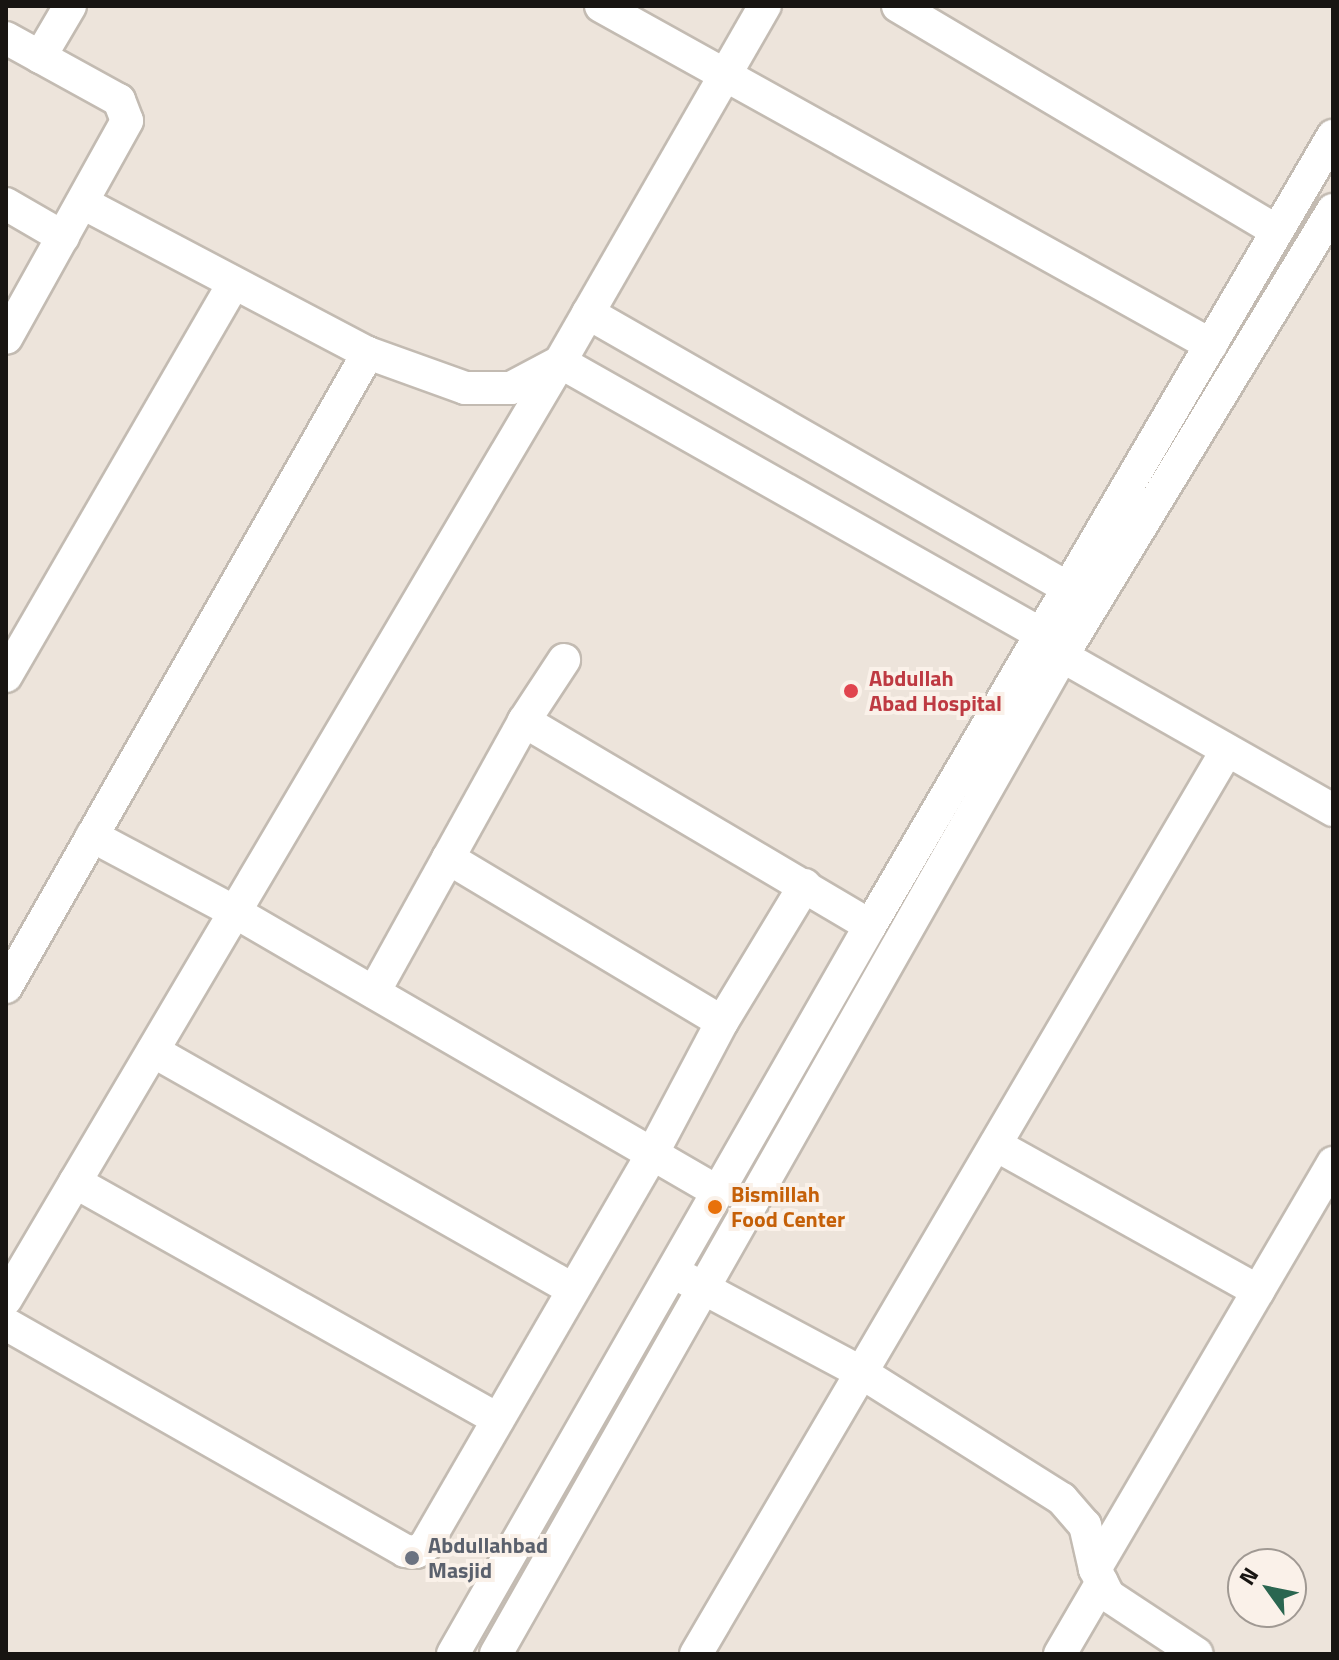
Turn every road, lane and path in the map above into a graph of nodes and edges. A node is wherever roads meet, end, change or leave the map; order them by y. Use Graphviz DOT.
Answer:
graph roads {
  1 [pos="70,6"];
  2 [pos="601,6"];
  3 [pos="765,6"];
  4 [pos="898,6"];
  5 [pos="6,38"];
  6 [pos="40,57"];
  7 [pos="725,76"];
  8 [pos="1333,136"];
  9 [pos="83,203"];
  10 [pos="6,204"];
  11 [pos="1333,210"];
  12 [pos="1277,231"];
  13 [pos="63,237"];
  14 [pos="234,283"];
  15 [pos="588,313"];
  16 [pos="6,338"];
  17 [pos="1211,345"];
  18 [pos="368,353"];
  19 [pos="560,362"];
  20 [pos="1068,588"];
  21 [pos="1052,645"];
  22 [pos="564,660"];
  23 [pos="6,676"];
  24 [pos="524,721"];
  25 [pos="1227,750"];
  26 [pos="1333,810"];
  27 [pos="92,836"];
  28 [pos="448,858"];
  29 [pos="805,885"];
  30 [pos="235,912"];
  31 [pos="870,926"];
  32 [pos="6,987"];
  33 [pos="374,992"];
  34 [pos="722,1022"];
  35 [pos="153,1051"];
  36 [pos="996,1145"];
  37 [pos="652,1154"];
  38 [pos="1333,1163"];
  39 [pos="75,1182"];
  40 [pos="718,1192"];
  41 [pos="672,1272"];
  42 [pos="703,1288"];
  43 [pos="573,1290"];
  44 [pos="1258,1291"];
  45 [pos="6,1299"];
  46 [pos="6,1324"];
  47 [pos="862,1373"];
  48 [pos="498,1419"];
  49 [pos="1098,1576"];
  50 [pos="453,1654"];
  51 [pos="496,1654"];
  52 [pos="696,1654"];
  53 [pos="1060,1654"];
  54 [pos="1197,1654"];
  1 -- 6 [label="street"];
  2 -- 7 [label="street"];
  3 -- 7 [label="street"];
  4 -- 12 [label="street"];
  5 -- 6 [label="street"];
  6 -- 9 [label="street"];
  7 -- 15 [label="street"];
  7 -- 17 [label="street"];
  8 -- 12 [label="street"];
  9 -- 13 [label="street"];
  9 -- 14 [label="street"];
  10 -- 13 [label="street"];
  11 -- 21 [label="street"];
  12 -- 17 [label="street"];
  13 -- 16 [label="street"];
  14 -- 18 [label="street"];
  14 -- 23 [label="street"];
  15 -- 19 [label="street"];
  15 -- 20 [label="street"];
  17 -- 20 [label="street"];
  18 -- 19 [label="street"];
  18 -- 27 [label="street"];
  19 -- 21 [label="street"];
  19 -- 30 [label="street"];
  20 -- 21 [label="street"];
  21 -- 25 [label="street"];
  21 -- 31 [label="street"];
  21 -- 42 [label="street"];
  22 -- 24 [label="street"];
  24 -- 28 [label="street"];
  24 -- 29 [label="street"];
  25 -- 26 [label="street"];
  25 -- 36 [label="street"];
  27 -- 30 [label="street"];
  27 -- 32 [label="street"];
  28 -- 33 [label="street"];
  28 -- 34 [label="street"];
  29 -- 31 [label="street"];
  29 -- 34 [label="street"];
  30 -- 33 [label="street"];
  30 -- 35 [label="street"];
  31 -- 40 [label="street"];
  33 -- 37 [label="street"];
  34 -- 37 [label="street"];
  35 -- 39 [label="street"];
  35 -- 43 [label="street"];
  36 -- 44 [label="street"];
  36 -- 47 [label="street"];
  37 -- 40 [label="street"];
  37 -- 43 [label="street"];
  38 -- 44 [label="street"];
  39 -- 45 [label="street"];
  39 -- 48 [label="street"];
  40 -- 41 [label="street"];
  41 -- 42 [label="street"];
  41 -- 50 [label="street"];
  42 -- 47 [label="street"];
  42 -- 51 [label="street"];
  43 -- 48 [label="street"];
  44 -- 49 [label="street"];
  46 -- 48 [label="street"];
  47 -- 49 [label="street"];
  47 -- 52 [label="street"];
  49 -- 53 [label="street"];
  49 -- 54 [label="street"];
}
